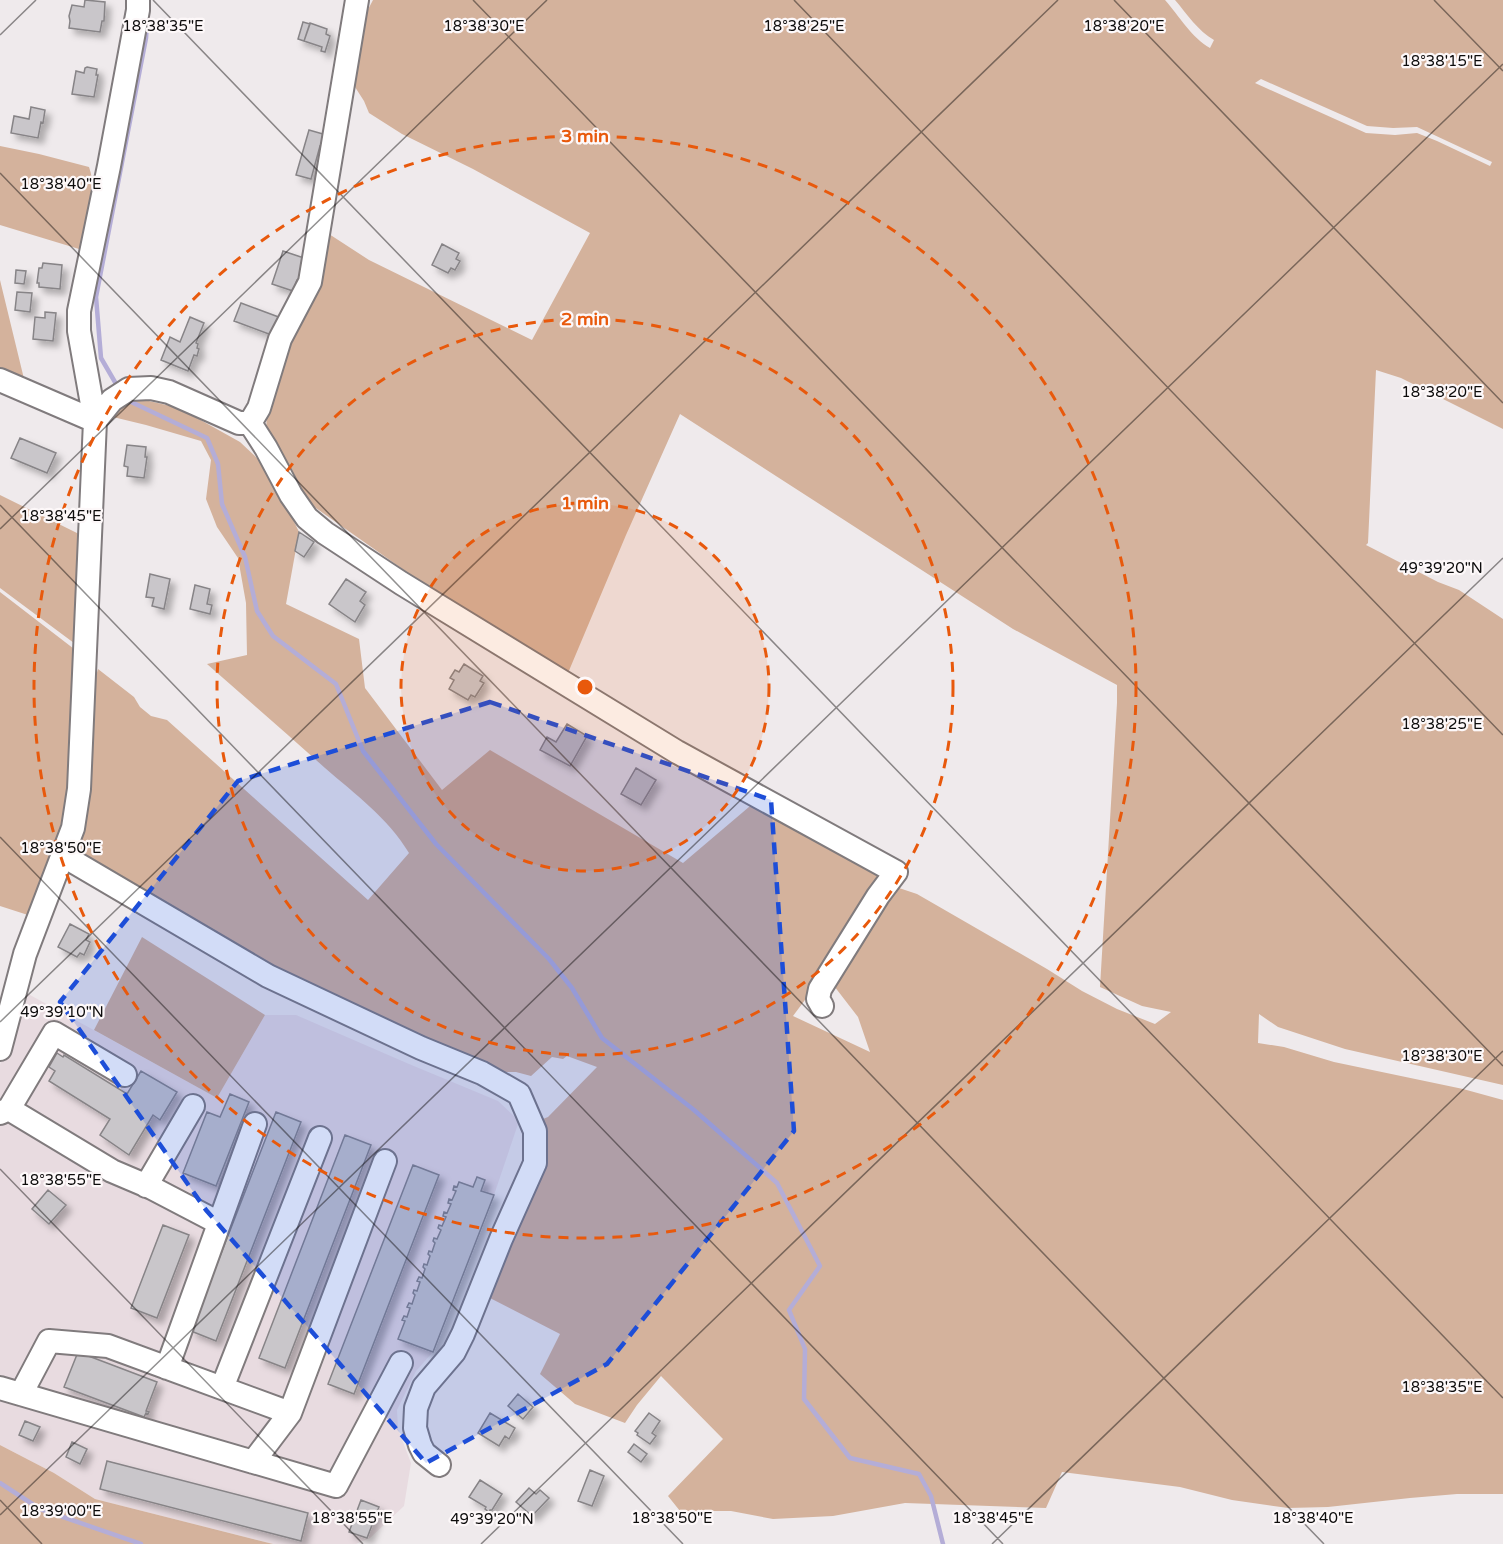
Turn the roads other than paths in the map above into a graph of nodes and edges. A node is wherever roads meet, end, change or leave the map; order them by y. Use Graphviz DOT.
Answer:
graph roads {
  1 [pos="138,0"];
  2 [pos="357,0"];
  3 [pos="0,380"];
  4 [pos="95,421"];
  5 [pos="250,423"];
  6 [pos="62,855"];
  7 [pos="822,1006"];
  8 [pos="0,1049"];
  9 [pos="125,1075"];
  10 [pos="193,1106"];
  11 [pos="4,1111"];
  12 [pos="255,1125"];
  13 [pos="320,1138"];
  14 [pos="385,1161"];
  15 [pos="146,1186"];
  16 [pos="219,1223"];
  17 [pos="401,1363"];
  18 [pos="167,1368"];
  19 [pos="222,1388"];
  20 [pos="10,1391"];
  21 [pos="290,1413"];
  22 [pos="253,1462"];
  23 [pos="439,1465"];
  1 -- 4 [label="street"];
  2 -- 5 [label="street"];
  3 -- 4 [label="street"];
  4 -- 5 [label="street"];
  4 -- 6 [label="street"];
  5 -- 7 [label="street"];
  6 -- 8 [label="street"];
  6 -- 23 [label="street"];
  9 -- 11 [label="street"];
  10 -- 15 [label="street"];
  11 -- 15 [label="street"];
  12 -- 16 [label="street"];
  13 -- 19 [label="street"];
  14 -- 21 [label="street"];
  15 -- 16 [label="street"];
  16 -- 18 [label="street"];
  17 -- 22 [label="street"];
  18 -- 19 [label="street"];
  18 -- 20 [label="street"];
  19 -- 21 [label="street"];
  20 -- 22 [label="street"];
  21 -- 22 [label="street"];
}
